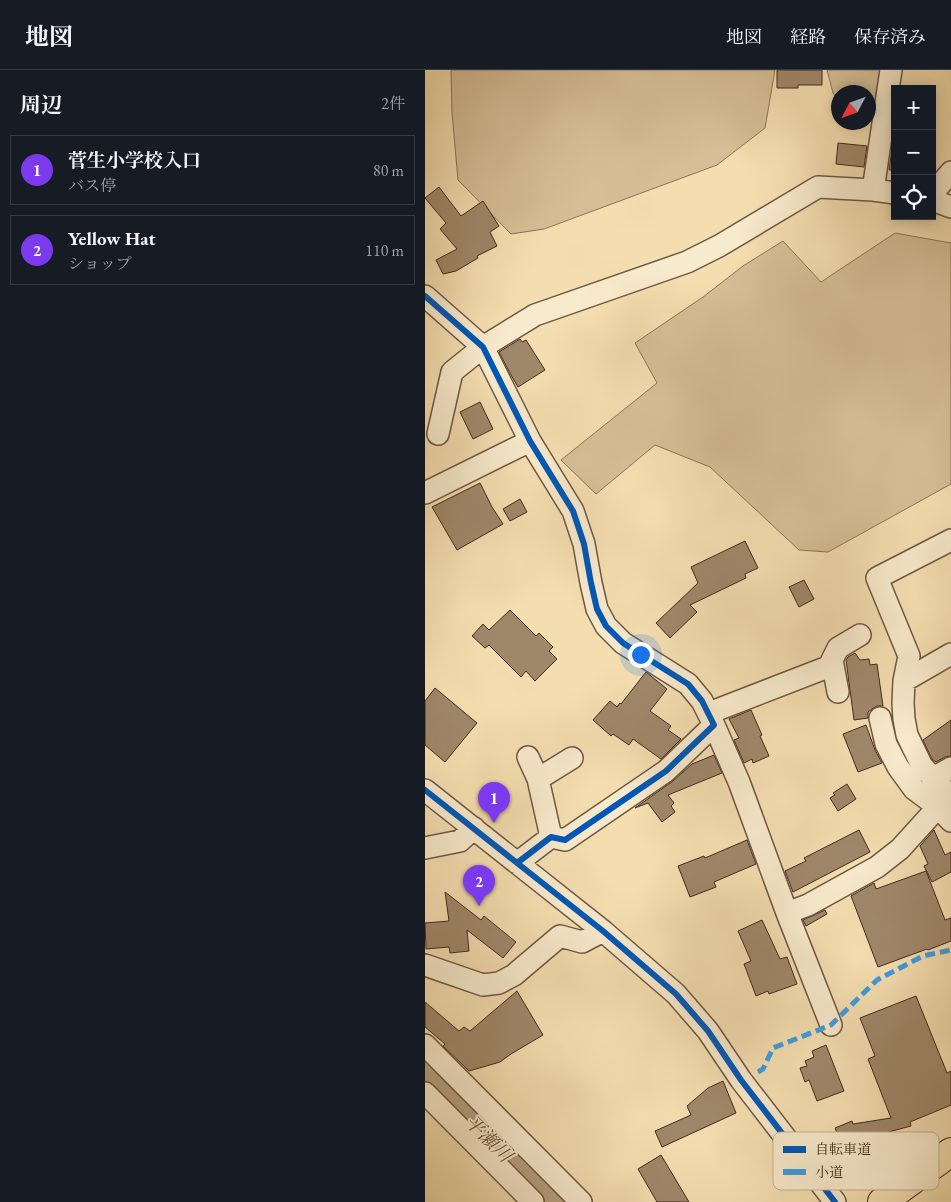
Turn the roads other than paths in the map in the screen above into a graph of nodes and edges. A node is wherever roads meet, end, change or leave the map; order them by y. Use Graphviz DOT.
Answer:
graph roads {
  1 [pos="891,70"];
  2 [pos="951,172"];
  3 [pos="936,189"];
  4 [pos="873,190"];
  5 [pos="891,192"];
  6 [pos="936,201"];
  7 [pos="951,207"];
  8 [pos="425,296"];
  9 [pos="483,347"];
  10 [pos="438,434"];
  11 [pos="530,440"];
  12 [pos="425,494"];
  13 [pos="951,540"];
  14 [pos="860,635"];
  15 [pos="951,654"];
  16 [pos="833,665"];
  17 [pos="904,681"];
  18 [pos="838,692"];
  19 [pos="880,718"];
  20 [pos="711,719"];
  21 [pos="528,757"];
  22 [pos="572,758"];
  23 [pos="951,768"];
  24 [pos="538,778"];
  25 [pos="933,778"];
  26 [pos="425,790"];
  27 [pos="947,808"];
  28 [pos="474,828"];
  29 [pos="551,837"];
  30 [pos="425,848"];
  31 [pos="517,863"];
  32 [pos="787,913"];
  33 [pos="603,931"];
  34 [pos="425,964"];
  35 [pos="831,1025"];
  36 [pos="425,1045"];
  37 [pos="425,1094"];
  38 [pos="781,1132"];
  39 [pos="951,1152"];
  40 [pos="939,1161"];
  41 [pos="546,1167"];
  42 [pos="826,1190"];
  43 [pos="899,1190"];
  44 [pos="526,1198"];
  45 [pos="581,1202"];
  46 [pos="835,1202"];
  47 [pos="883,1202"];
  1 -- 4 [label="street"];
  2 -- 3 [label="street"];
  4 -- 5 [label="street"];
  4 -- 9 [label="street"];
  6 -- 7 [label="street"];
  8 -- 9 [label="street"];
  9 -- 10 [label="street"];
  9 -- 11 [label="street"];
  11 -- 12 [label="street"];
  11 -- 20 [label="street"];
  13 -- 17 [label="street"];
  14 -- 16 [label="street"];
  15 -- 17 [label="street"];
  16 -- 18 [label="street"];
  16 -- 20 [label="street"];
  17 -- 25 [label="street"];
  19 -- 27 [label="street"];
  20 -- 29 [label="street"];
  20 -- 32 [label="street"];
  21 -- 24 [label="street"];
  22 -- 24 [label="street"];
  23 -- 25 [label="street"];
  24 -- 29 [label="street"];
  25 -- 27 [label="street"];
  26 -- 28 [label="street"];
  27 -- 32 [label="street"];
  28 -- 30 [label="street"];
  28 -- 31 [label="street"];
  29 -- 31 [label="street"];
  31 -- 33 [label="street"];
  32 -- 35 [label="street"];
  33 -- 34 [label="street"];
  33 -- 38 [label="street"];
  36 -- 41 [label="street"];
  37 -- 44 [label="street"];
  39 -- 40 [label="main road"];
  41 -- 44 [label="street"];
  41 -- 45 [label="street"];
  42 -- 46 [label="street"];
  43 -- 47 [label="main road"];
}
